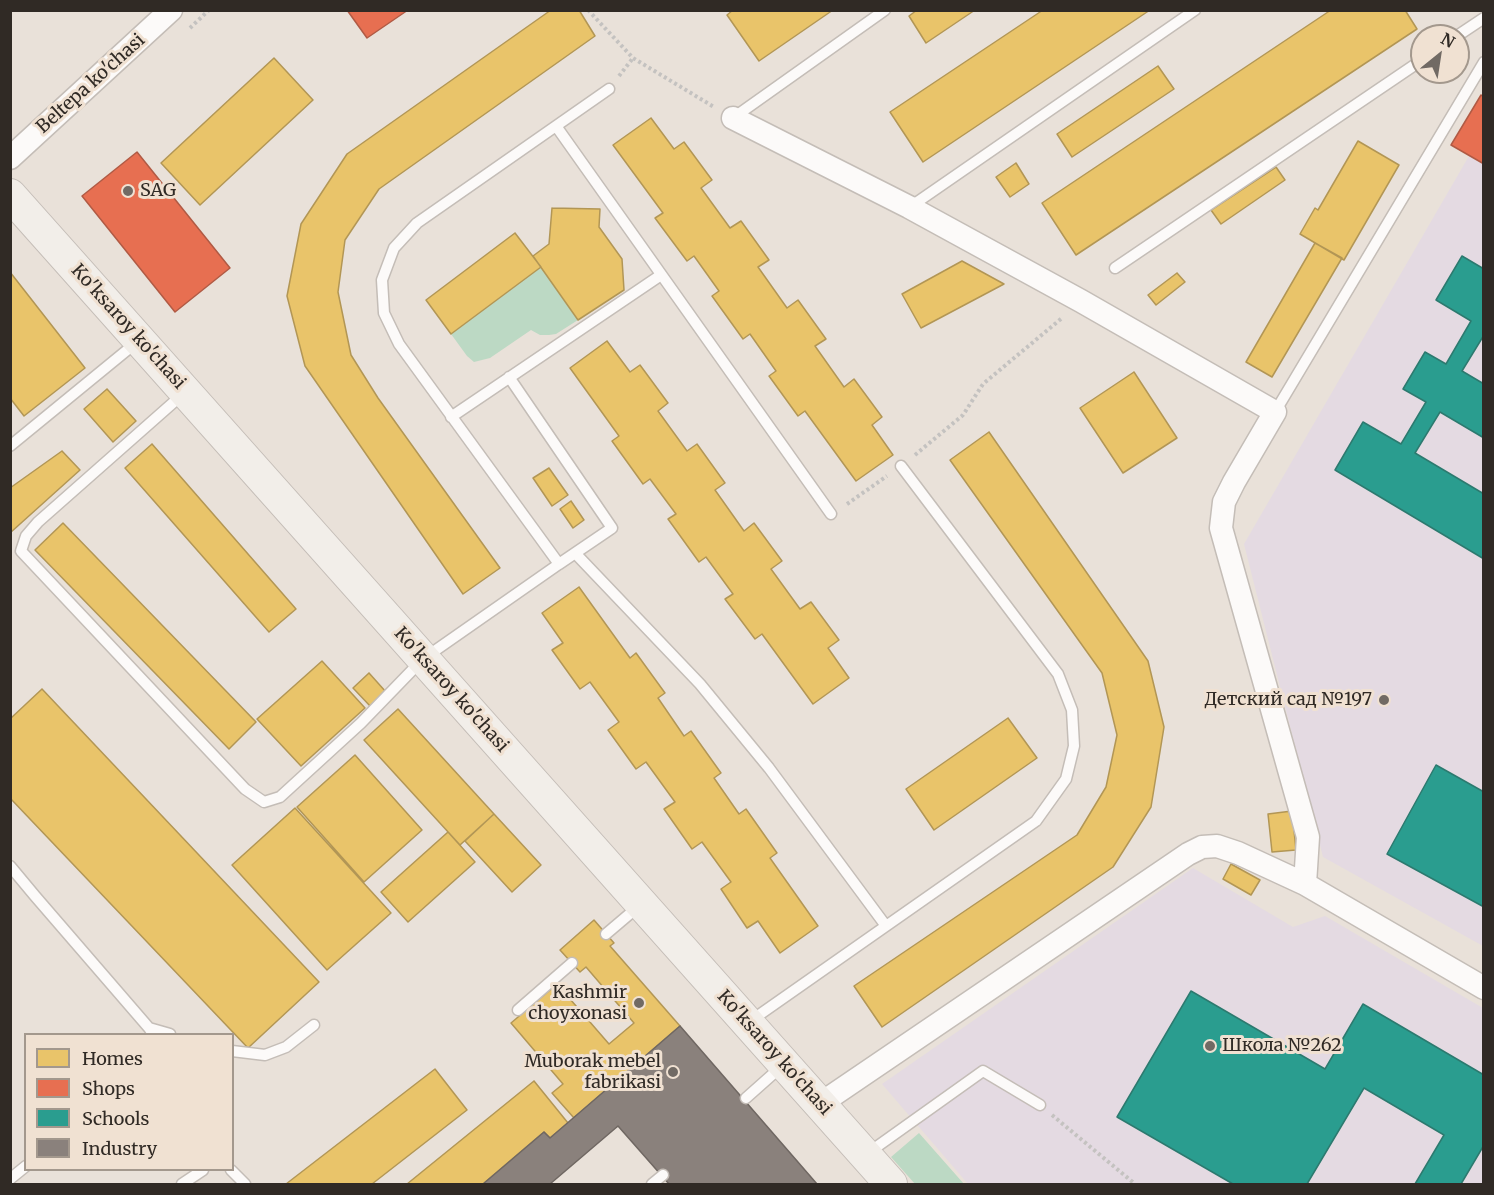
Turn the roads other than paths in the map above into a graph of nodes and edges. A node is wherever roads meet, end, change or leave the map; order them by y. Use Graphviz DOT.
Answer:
graph roads {
  1 [pos="171,10"];
  2 [pos="885,10"];
  3 [pos="1195,10"];
  4 [pos="1484,18"];
  5 [pos="1470,27"];
  6 [pos="1484,62"];
  7 [pos="1410,68"];
  8 [pos="609,89"];
  9 [pos="733,118"];
  10 [pos="556,126"];
  11 [pos="10,158"];
  12 [pos="10,195"];
  13 [pos="909,207"];
  14 [pos="1115,268"];
  15 [pos="661,275"];
  16 [pos="140,340"];
  17 [pos="509,377"];
  18 [pos="186,392"];
  19 [pos="1275,412"];
  20 [pos="451,417"];
  21 [pos="10,446"];
  22 [pos="901,466"];
  23 [pos="831,514"];
  24 [pos="575,553"];
  25 [pos="559,564"];
  26 [pos="423,659"];
  27 [pos="10,866"];
  28 [pos="1305,884"];
  29 [pos="641,903"];
  30 [pos="886,926"];
  31 [pos="606,934"];
  32 [pos="572,963"];
  33 [pos="1484,988"];
  34 [pos="518,1010"];
  35 [pos="747,1022"];
  36 [pos="314,1025"];
  37 [pos="151,1031"];
  38 [pos="234,1051"];
  39 [pos="784,1064"];
  40 [pos="746,1098"];
  41 [pos="820,1104"];
  42 [pos="1040,1105"];
  43 [pos="866,1155"];
  44 [pos="24,1168"];
  45 [pos="202,1171"];
  46 [pos="232,1171"];
  47 [pos="663,1175"];
  48 [pos="10,1179"];
  49 [pos="182,1185"];
  50 [pos="245,1185"];
  51 [pos="652,1185"];
  52 [pos="891,1185"];
  1 -- 11 [label="street, Beltepa ko'chasi"];
  2 -- 9 [label="lane"];
  3 -- 13 [label="lane"];
  4 -- 5 [label="lane"];
  6 -- 19 [label="lane"];
  7 -- 14 [label="lane"];
  8 -- 10 [label="lane"];
  9 -- 13 [label="street"];
  10 -- 15 [label="lane"];
  10 -- 20 [label="lane"];
  12 -- 16 [label="street, Ko'ksaroy ko'chasi"];
  13 -- 19 [label="street"];
  15 -- 17 [label="lane"];
  15 -- 23 [label="lane"];
  16 -- 18 [label="street, Ko'ksaroy ko'chasi"];
  16 -- 21 [label="lane"];
  17 -- 20 [label="lane"];
  17 -- 24 [label="lane"];
  18 -- 26 [label="street, Ko'ksaroy ko'chasi"];
  18 -- 26 [label="lane"];
  19 -- 28 [label="street"];
  20 -- 25 [label="lane"];
  22 -- 30 [label="lane"];
  24 -- 25 [label="lane"];
  24 -- 30 [label="lane"];
  25 -- 26 [label="lane"];
  26 -- 29 [label="street, Ko'ksaroy ko'chasi"];
  27 -- 37 [label="lane"];
  28 -- 33 [label="street"];
  28 -- 41 [label="street"];
  29 -- 31 [label="lane"];
  29 -- 35 [label="street, Ko'ksaroy ko'chasi"];
  30 -- 35 [label="lane"];
  32 -- 34 [label="lane"];
  35 -- 39 [label="street, Ko'ksaroy ko'chasi"];
  36 -- 38 [label="lane"];
  39 -- 40 [label="lane"];
  39 -- 41 [label="street, Ko'ksaroy ko'chasi"];
  41 -- 43 [label="street, Ko'ksaroy ko'chasi"];
  42 -- 43 [label="lane"];
  43 -- 52 [label="street, Ko'ksaroy ko'chasi"];
  44 -- 48 [label="lane"];
  45 -- 49 [label="lane"];
  46 -- 50 [label="lane"];
  47 -- 51 [label="lane"];
}
